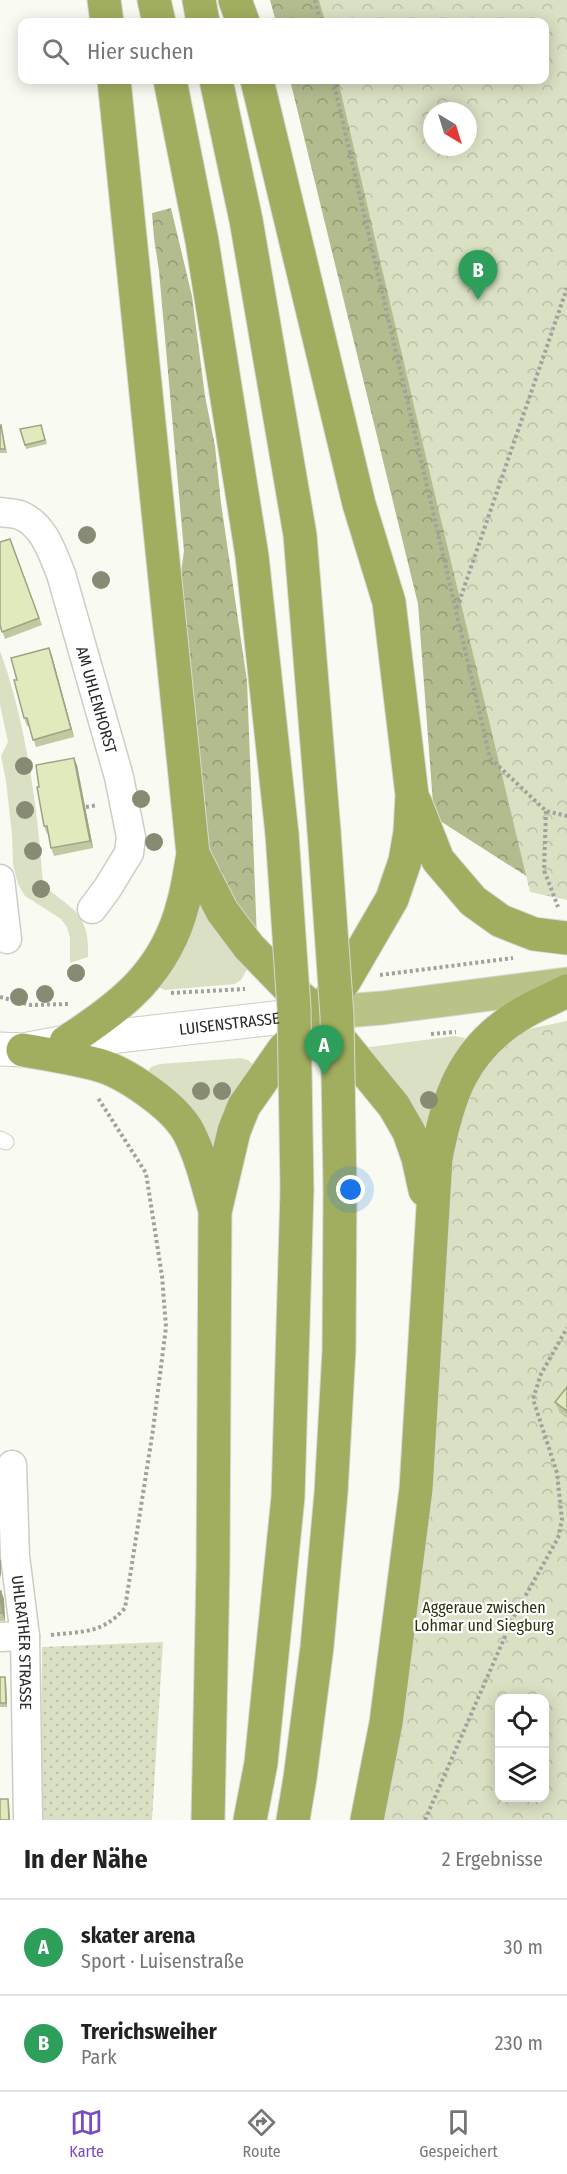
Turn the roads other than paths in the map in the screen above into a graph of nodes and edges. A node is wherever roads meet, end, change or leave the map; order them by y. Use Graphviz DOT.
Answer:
graph roads {
  1 [pos="104,0"];
  2 [pos="154,0"];
  3 [pos="199,0"];
  4 [pos="236,0"];
  5 [pos="106,18"];
  6 [pos="158,18"];
  7 [pos="202,18"];
  8 [pos="242,18"];
  9 [pos="114,84"];
  10 [pos="171,84"];
  11 [pos="217,84"];
  12 [pos="258,84"];
  13 [pos="0,512"];
  14 [pos="412,795"];
  15 [pos="193,854"];
  16 [pos="0,879"];
  17 [pos="92,909"];
  18 [pos="563,923"];
  19 [pos="7,939"];
  20 [pos="567,984"];
  21 [pos="567,991"];
  22 [pos="318,1013"];
  23 [pos="66,1042"];
  24 [pos="11,1049"];
  25 [pos="215,1212"];
  26 [pos="432,1227"];
  27 [pos="12,1465"];
  28 [pos="24,1636"];
  29 [pos="28,1820"];
  30 [pos="208,1820"];
  31 [pos="249,1820"];
  32 [pos="292,1820"];
  33 [pos="367,1820"];
  1 -- 5 [label="highway"];
  2 -- 6 [label="highway"];
  3 -- 7 [label="highway"];
  4 -- 8 [label="highway"];
  9 -- 15 [label="highway"];
  10 -- 31 [label="highway, bridge"];
  11 -- 32 [label="highway, bridge"];
  12 -- 14 [label="highway"];
  13 -- 17 [label="street, AM UHLENHORST"];
  14 -- 18 [label="highway"];
  14 -- 22 [label="highway"];
  15 -- 22 [label="highway"];
  15 -- 23 [label="highway"];
  16 -- 19 [label="street"];
  20 -- 22 [label="main road, LUISENSTRASSE"];
  21 -- 26 [label="highway"];
  22 -- 23 [label="main road, LUISENSTRASSE"];
  22 -- 25 [label="highway"];
  22 -- 26 [label="highway"];
  23 -- 24 [label="main road, LUISENSTRASSE"];
  24 -- 25 [label="highway"];
  25 -- 30 [label="highway"];
  26 -- 33 [label="highway"];
  27 -- 28 [label="street, UHLRATHER STRASSE"];
  28 -- 29 [label="street, UHLRATHER STRASSE"];
}
